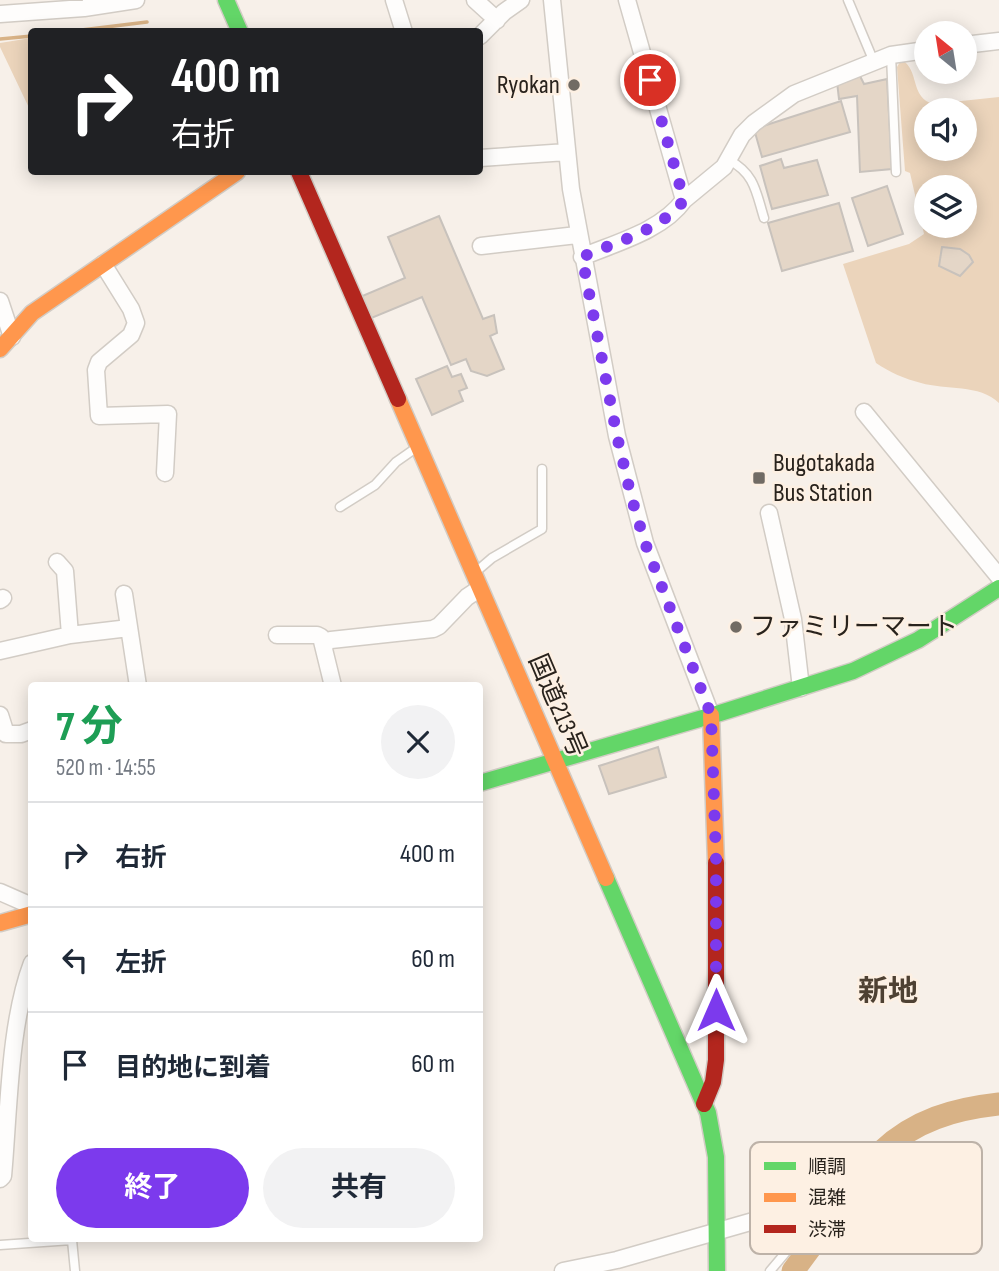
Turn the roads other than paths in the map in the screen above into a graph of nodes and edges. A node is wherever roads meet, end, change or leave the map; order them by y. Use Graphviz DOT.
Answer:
graph roads {
  1 [pos="136,0"];
  2 [pos="226,0"];
  3 [pos="394,0"];
  4 [pos="475,0"];
  5 [pos="521,0"];
  6 [pos="552,0"];
  7 [pos="627,0"];
  8 [pos="848,0"];
  9 [pos="0,14"];
  10 [pos="497,20"];
  11 [pos="238,28"];
  12 [pos="403,28"];
  13 [pos="483,33"];
  14 [pos="999,41"];
  15 [pos="977,44"];
  16 [pos="914,52"];
  17 [pos="891,55"];
  18 [pos="874,62"];
  19 [pos="567,152"];
  20 [pos="483,158"];
  21 [pos="729,160"];
  22 [pos="896,172"];
  23 [pos="233,175"];
  24 [pos="300,175"];
  25 [pos="684,200"];
  26 [pos="764,218"];
  27 [pos="578,235"];
  28 [pos="481,246"];
  29 [pos="582,257"];
  30 [pos="103,264"];
  31 [pos="0,301"];
  32 [pos="12,337"];
  33 [pos="0,349"];
  34 [pos="864,412"];
  35 [pos="418,447"];
  36 [pos="542,469"];
  37 [pos="165,473"];
  38 [pos="340,507"];
  39 [pos="769,513"];
  40 [pos="57,562"];
  41 [pos="999,577"];
  42 [pos="476,581"];
  43 [pos="999,588"];
  44 [pos="124,594"];
  45 [pos="129,628"];
  46 [pos="69,635"];
  47 [pos="276,635"];
  48 [pos="323,644"];
  49 [pos="0,651"];
  50 [pos="137,682"];
  51 [pos="332,682"];
  52 [pos="801,688"];
  53 [pos="0,715"];
  54 [pos="711,715"];
  55 [pos="28,731"];
  56 [pos="554,761"];
  57 [pos="483,782"];
  58 [pos="0,892"];
  59 [pos="28,904"];
  60 [pos="28,915"];
  61 [pos="0,923"];
  62 [pos="28,975"];
  63 [pos="704,1104"];
  64 [pos="0,1179"];
  65 [pos="750,1222"];
  66 [pos="717,1231"];
  67 [pos="43,1242"];
  68 [pos="72,1242"];
  69 [pos="0,1245"];
  70 [pos="784,1254"];
  71 [pos="75,1271"];
  72 [pos="563,1271"];
  73 [pos="717,1271"];
  74 [pos="770,1271"];
  1 -- 9 [label="street"];
  2 -- 11 [label="main road"];
  3 -- 12 [label="street"];
  4 -- 10 [label="street"];
  5 -- 10 [label="street"];
  6 -- 19 [label="street"];
  7 -- 25 [label="street"];
  8 -- 18 [label="lane"];
  10 -- 13 [label="street"];
  14 -- 15 [label="street"];
  16 -- 17 [label="street"];
  17 -- 18 [label="street"];
  17 -- 22 [label="lane"];
  18 -- 21 [label="street"];
  19 -- 20 [label="street"];
  19 -- 27 [label="street"];
  21 -- 25 [label="street"];
  21 -- 26 [label="lane"];
  23 -- 30 [label="main road"];
  24 -- 35 [label="main road, 国道213号"];
  25 -- 29 [label="street"];
  27 -- 28 [label="street"];
  27 -- 29 [label="street"];
  29 -- 54 [label="street"];
  30 -- 32 [label="main road"];
  30 -- 37 [label="street"];
  31 -- 32 [label="street"];
  32 -- 33 [label="main road"];
  34 -- 41 [label="street"];
  35 -- 38 [label="lane"];
  35 -- 42 [label="main road, 国道213号"];
  36 -- 42 [label="lane"];
  39 -- 52 [label="street"];
  40 -- 46 [label="street"];
  42 -- 48 [label="street"];
  42 -- 56 [label="main road, 国道213号"];
  43 -- 52 [label="main road"];
  44 -- 45 [label="street"];
  45 -- 46 [label="street"];
  45 -- 50 [label="street"];
  46 -- 49 [label="street"];
  47 -- 48 [label="street"];
  48 -- 51 [label="street"];
  52 -- 54 [label="main road"];
  53 -- 55 [label="street"];
  54 -- 56 [label="main road"];
  54 -- 63 [label="main road"];
  56 -- 57 [label="main road"];
  56 -- 63 [label="main road, 国道213号"];
  58 -- 59 [label="street"];
  60 -- 61 [label="main road"];
  62 -- 64 [label="street"];
  63 -- 66 [label="main road, 国道213号"];
  65 -- 66 [label="street"];
  66 -- 72 [label="street"];
  66 -- 73 [label="main road, 国道213号"];
  67 -- 69 [label="lane"];
  68 -- 71 [label="lane"];
  70 -- 74 [label="lane"];
}
